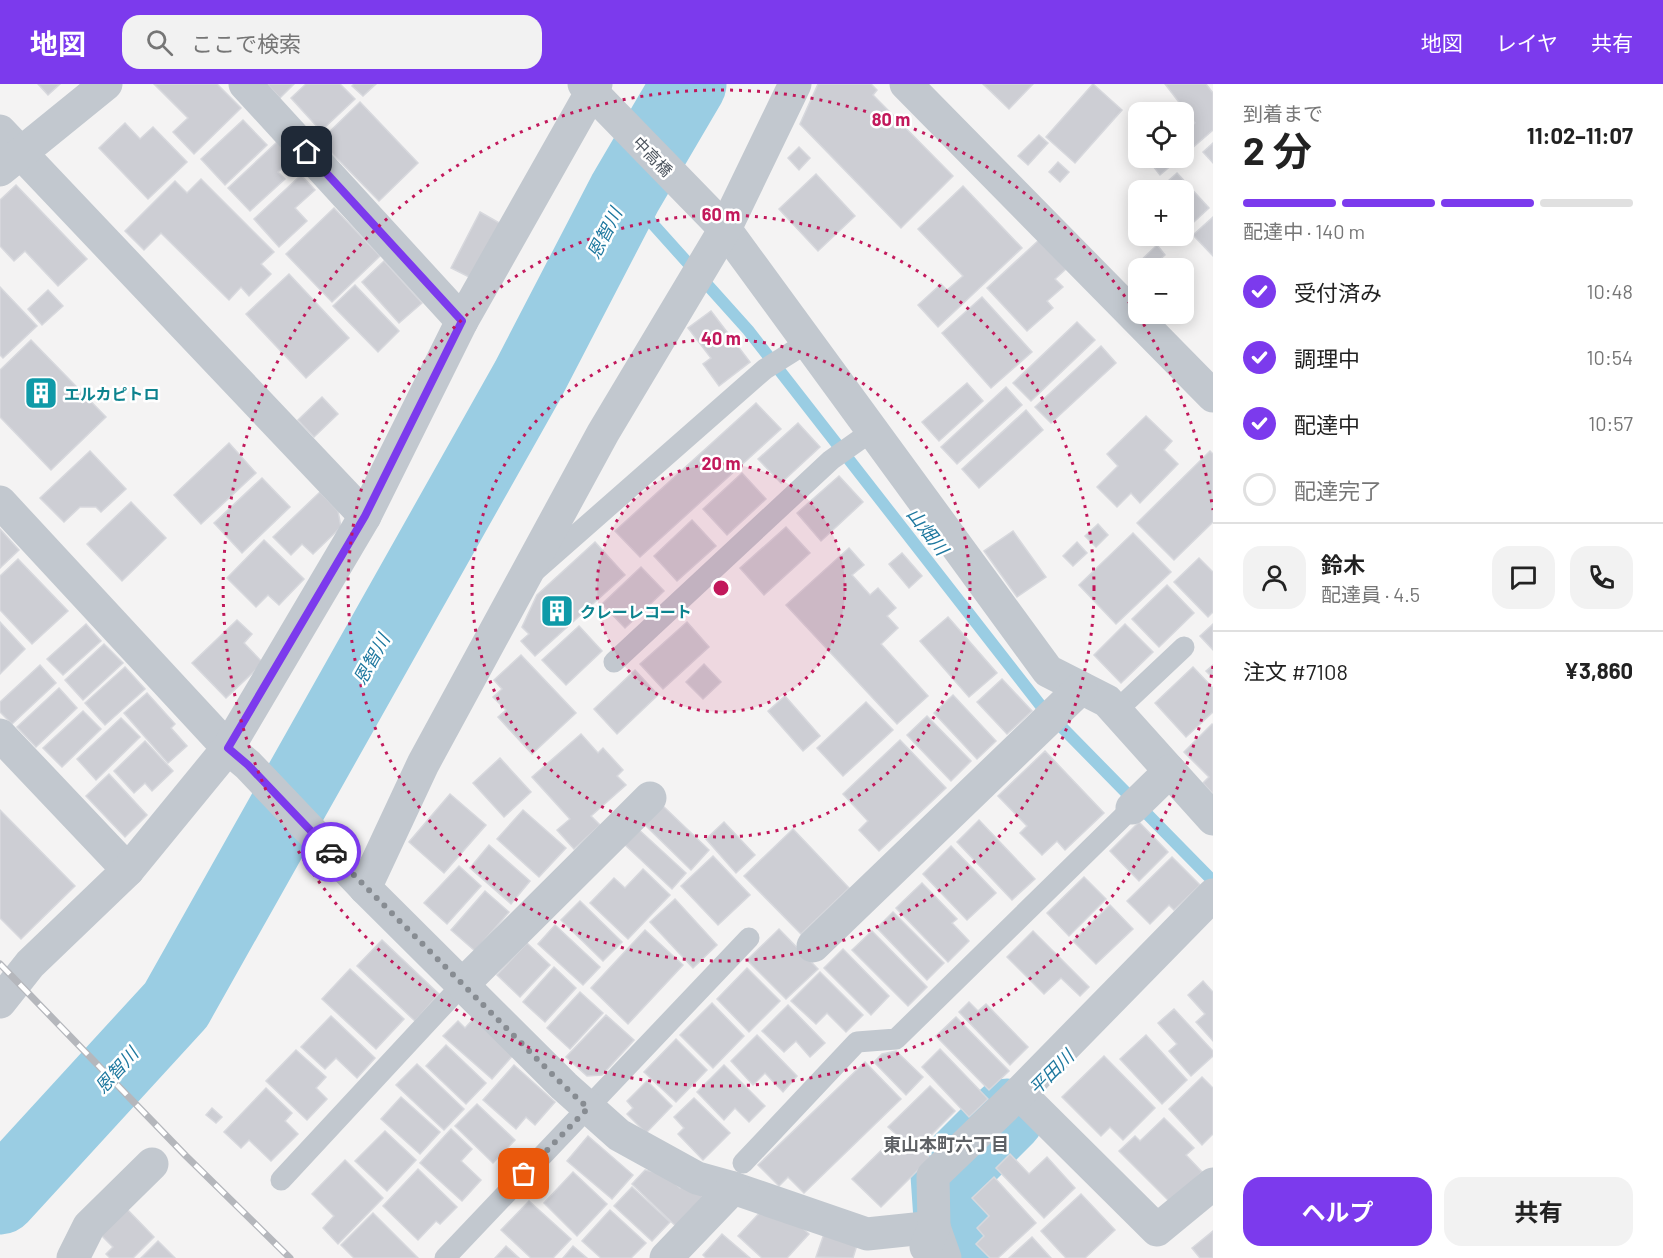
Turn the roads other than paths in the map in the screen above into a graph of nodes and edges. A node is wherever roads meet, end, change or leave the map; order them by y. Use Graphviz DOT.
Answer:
graph roads {
  1 [pos="106,84"];
  2 [pos="245,84"];
  3 [pos="795,84"];
  4 [pos="906,84"];
  5 [pos="592,89"];
  6 [pos="7,151"];
  7 [pos="718,222"];
  8 [pos="462,321"];
  9 [pos="797,348"];
  10 [pos="1213,396"];
  11 [pos="862,438"];
  12 [pos="0,502"];
  13 [pos="365,516"];
  14 [pos="522,583"];
  15 [pos="1184,647"];
  16 [pos="614,662"];
  17 [pos="1063,704"];
  18 [pos="1116,711"];
  19 [pos="0,735"];
  20 [pos="238,756"];
  21 [pos="1170,771"];
  22 [pos="650,798"];
  23 [pos="1139,801"];
  24 [pos="1213,819"];
  25 [pos="128,870"];
  26 [pos="365,888"];
  27 [pos="1213,896"];
  28 [pos="749,938"];
  29 [pos="813,946"];
  30 [pos="463,984"];
  31 [pos="0,1002"];
  32 [pos="1019,1092"];
  33 [pos="588,1108"];
  34 [pos="152,1164"];
  35 [pos="738,1176"];
  36 [pos="281,1180"];
  37 [pos="1213,1184"];
  38 [pos="934,1227"];
  39 [pos="75,1257"];
  40 [pos="445,1258"];
  41 [pos="666,1258"];
  42 [pos="922,1258"];
  43 [pos="945,1258"];
  1 -- 6 [label="street"];
  2 -- 8 [label="street"];
  3 -- 7 [label="street"];
  4 -- 10 [label="street"];
  5 -- 7 [label="street, 中高橋"];
  5 -- 8 [label="street"];
  6 -- 13 [label="street"];
  7 -- 9 [label="street, 中高橋"];
  7 -- 14 [label="street"];
  8 -- 13 [label="street"];
  9 -- 11 [label="street, 中高橋"];
  9 -- 14 [label="lane"];
  11 -- 16 [label="lane"];
  11 -- 17 [label="street, 中高橋"];
  12 -- 20 [label="street"];
  13 -- 20 [label="street"];
  14 -- 26 [label="street"];
  15 -- 18 [label="lane"];
  17 -- 18 [label="street, 中高橋"];
  17 -- 29 [label="street"];
  18 -- 21 [label="street, 中高橋"];
  19 -- 25 [label="street"];
  20 -- 25 [label="street"];
  20 -- 26 [label="street"];
  21 -- 23 [label="street"];
  21 -- 24 [label="street, 中高橋"];
  22 -- 30 [label="street"];
  23 -- 35 [label="lane"];
  25 -- 31 [label="street"];
  26 -- 30 [label="street"];
  27 -- 32 [label="street"];
  28 -- 33 [label="lane"];
  30 -- 33 [label="street"];
  30 -- 36 [label="lane"];
  32 -- 37 [label="street"];
  32 -- 38 [label="street"];
  33 -- 35 [label="street"];
  33 -- 40 [label="lane"];
  34 -- 39 [label="street"];
  35 -- 38 [label="street"];
  35 -- 41 [label="street"];
  38 -- 42 [label="street"];
  38 -- 43 [label="street"];
}
